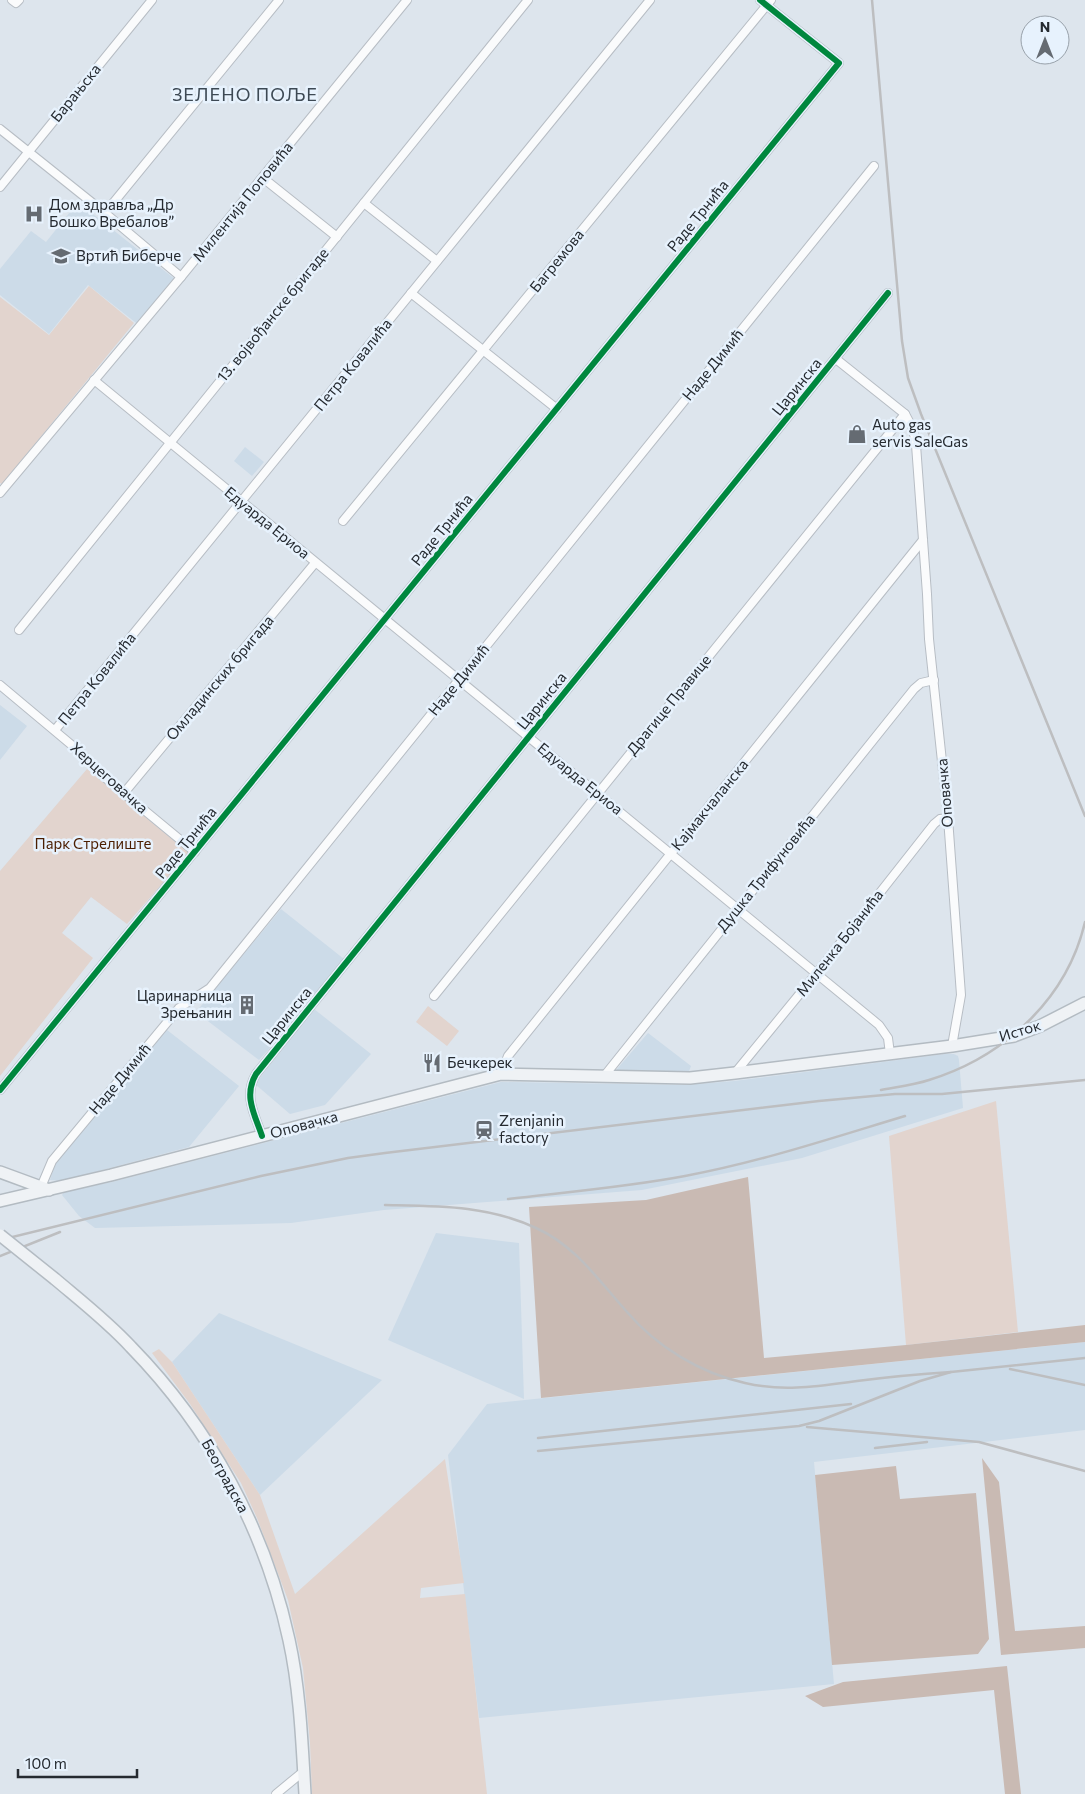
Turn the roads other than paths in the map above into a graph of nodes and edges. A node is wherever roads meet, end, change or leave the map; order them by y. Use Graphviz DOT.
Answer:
graph roads {
  1 [pos="12,0"];
  2 [pos="19,0"];
  3 [pos="152,0"];
  4 [pos="279,0"];
  5 [pos="407,0"];
  6 [pos="528,0"];
  7 [pos="650,0"];
  8 [pos="766,2"];
  9 [pos="0,129"];
  10 [pos="29,152"];
  11 [pos="874,166"];
  12 [pos="263,178"];
  13 [pos="0,187"];
  14 [pos="364,203"];
  15 [pos="105,213"];
  16 [pos="337,237"];
  17 [pos="437,262"];
  18 [pos="181,277"];
  19 [pos="411,293"];
  20 [pos="888,293"];
  21 [pos="483,350"];
  22 [pos="836,358"];
  23 [pos="94,380"];
  24 [pos="557,409"];
  25 [pos="905,414"];
  26 [pos="170,443"];
  27 [pos="0,493"];
  28 [pos="242,502"];
  29 [pos="343,521"];
  30 [pos="923,540"];
  31 [pos="315,563"];
  32 [pos="385,620"];
  33 [pos="19,630"];
  34 [pos="459,680"];
  35 [pos="934,680"];
  36 [pos="0,685"];
  37 [pos="55,730"];
  38 [pos="528,738"];
  39 [pos="124,793"];
  40 [pos="597,794"];
  41 [pos="948,818"];
  42 [pos="195,852"];
  43 [pos="671,854"];
  44 [pos="737,908"];
  45 [pos="816,974"];
  46 [pos="434,996"];
  47 [pos="1085,1003"];
  48 [pos="952,1046"];
  49 [pos="890,1054"];
  50 [pos="735,1072"];
  51 [pos="501,1074"];
  52 [pos="605,1075"];
  53 [pos="0,1090"];
  54 [pos="262,1136"];
  55 [pos="0,1172"];
  56 [pos="45,1189"];
  57 [pos="0,1201"];
  58 [pos="0,1236"];
  59 [pos="304,1771"];
  60 [pos="276,1794"];
  61 [pos="305,1794"];
  1 -- 2 [label="street"];
  3 -- 10 [label="street, Барањска"];
  4 -- 15 [label="street"];
  5 -- 12 [label="street, Милентија Поповића"];
  6 -- 14 [label="street, 13. војвођанске бригаде"];
  7 -- 17 [label="street, Петра Ковалића"];
  8 -- 21 [label="street, Багремова"];
  8 -- 24 [label="street, Раде Трнића"];
  9 -- 10 [label="street"];
  10 -- 13 [label="street, Барањска"];
  10 -- 15 [label="street"];
  11 -- 34 [label="street, Наде Димић"];
  12 -- 16 [label="street"];
  12 -- 18 [label="street, Милентија Поповића"];
  14 -- 16 [label="street, 13. војвођанске бригаде"];
  14 -- 17 [label="street"];
  15 -- 18 [label="street"];
  16 -- 26 [label="street, 13. војвођанске бригаде"];
  17 -- 19 [label="street, Петра Ковалића"];
  18 -- 23 [label="street, Милентија Поповића"];
  19 -- 21 [label="street"];
  19 -- 28 [label="street, Петра Ковалића"];
  20 -- 22 [label="street, Царинска"];
  21 -- 24 [label="street"];
  21 -- 29 [label="street, Багремова"];
  22 -- 25 [label="street"];
  22 -- 38 [label="street, Царинска"];
  23 -- 26 [label="street, Едуарда Ериоа"];
  23 -- 27 [label="street, Милентија Поповића"];
  24 -- 32 [label="street, Раде Трнића"];
  25 -- 30 [label="street, Оповачка"];
  25 -- 40 [label="street, Драгице Правице"];
  26 -- 28 [label="street, Едуарда Ериоа"];
  26 -- 33 [label="street, 13. војвођанске бригаде"];
  28 -- 31 [label="street, Едуарда Ериоа"];
  28 -- 37 [label="street, Петра Ковалића"];
  30 -- 35 [label="street, Оповачка"];
  30 -- 43 [label="street, Кајмакчаланска"];
  31 -- 32 [label="street, Едуарда Ериоа"];
  31 -- 39 [label="street, Омладинских бригада"];
  32 -- 34 [label="street, Едуарда Ериоа"];
  32 -- 42 [label="street, Раде Трнића"];
  34 -- 38 [label="street, Едуарда Ериоа"];
  34 -- 56 [label="street, Наде Димић"];
  35 -- 41 [label="street, Оповачка"];
  35 -- 44 [label="street, Душка Трифуновића"];
  36 -- 37 [label="street, Херцеговачка"];
  37 -- 39 [label="street, Херцеговачка"];
  38 -- 40 [label="street, Едуарда Ериоа"];
  38 -- 54 [label="street, Царинска"];
  39 -- 42 [label="street, Херцеговачка"];
  40 -- 43 [label="street, Едуарда Ериоа"];
  40 -- 46 [label="street, Драгице Правице"];
  41 -- 45 [label="street, Миленка Бојанића"];
  41 -- 48 [label="street, Оповачка"];
  42 -- 53 [label="street, Раде Трнића"];
  43 -- 44 [label="street, Едуарда Ериоа"];
  43 -- 51 [label="street, Кајмакчаланска"];
  44 -- 45 [label="street, Едуарда Ериоа"];
  44 -- 52 [label="street, Душка Трифуновића"];
  45 -- 49 [label="street, Едуарда Ериоа"];
  45 -- 50 [label="street, Миленка Бојанића"];
  47 -- 48 [label="main road, Исток"];
  48 -- 49 [label="main road, Исток"];
  49 -- 50 [label="main road, Исток"];
  50 -- 52 [label="main road, Оповачка"];
  51 -- 52 [label="main road, Оповачка"];
  51 -- 54 [label="main road, Оповачка"];
  54 -- 56 [label="main road, Оповачка"];
  55 -- 56 [label="main road"];
  56 -- 57 [label="main road, Оповачка"];
  58 -- 59 [label="main road, Београдска, bridge"];
  59 -- 60 [label="street"];
  59 -- 61 [label="main road, Београдска"];
}
